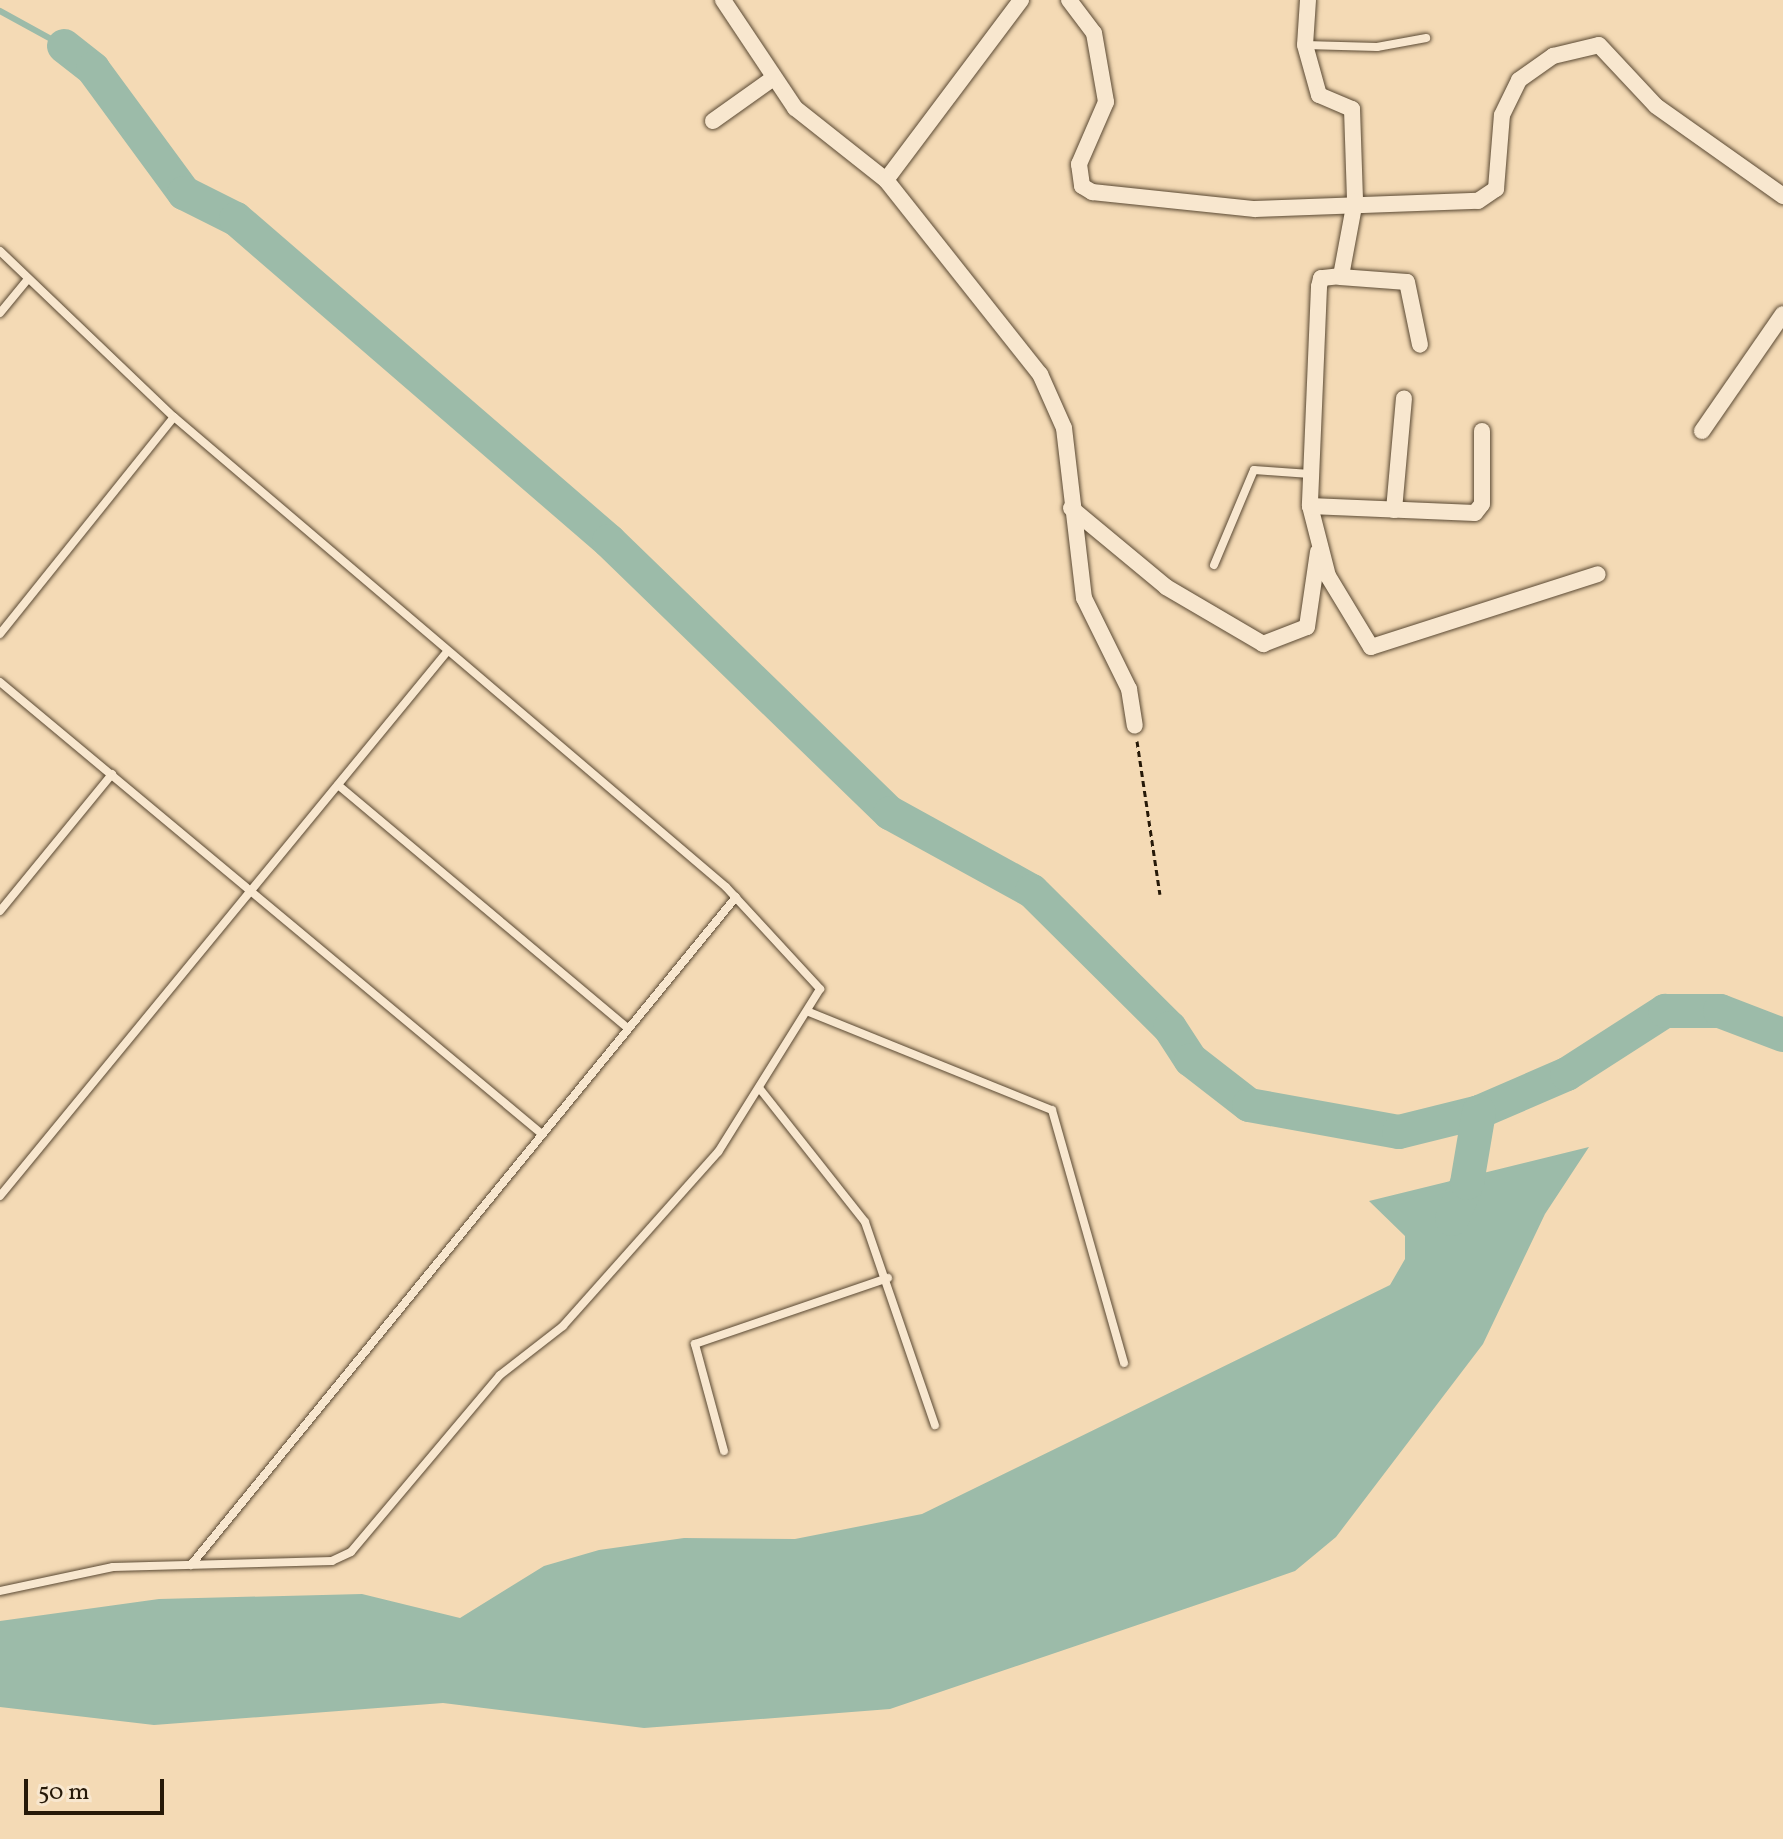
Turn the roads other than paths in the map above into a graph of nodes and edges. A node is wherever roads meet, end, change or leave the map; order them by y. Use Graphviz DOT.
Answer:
graph roads {
  1 [pos="723,0"];
  2 [pos="1021,0"];
  3 [pos="1069,0"];
  4 [pos="1308,0"];
  5 [pos="1426,38"];
  6 [pos="1305,45"];
  7 [pos="772,79"];
  8 [pos="713,121"];
  9 [pos="886,180"];
  10 [pos="1783,196"];
  11 [pos="1355,201"];
  12 [pos="0,251"];
  13 [pos="1340,277"];
  14 [pos="28,279"];
  15 [pos="0,313"];
  16 [pos="1783,314"];
  17 [pos="1420,345"];
  18 [pos="1404,398"];
  19 [pos="174,417"];
  20 [pos="1482,431"];
  21 [pos="1702,431"];
  22 [pos="1310,474"];
  23 [pos="1310,506"];
  24 [pos="1071,508"];
  25 [pos="1394,510"];
  26 [pos="1318,550"];
  27 [pos="1214,565"];
  28 [pos="1598,574"];
  29 [pos="0,634"];
  30 [pos="446,653"];
  31 [pos="0,682"];
  32 [pos="1135,726"];
  33 [pos="112,774"];
  34 [pos="338,785"];
  35 [pos="252,890"];
  36 [pos="736,897"];
  37 [pos="0,911"];
  38 [pos="809,1012"];
  39 [pos="628,1028"];
  40 [pos="760,1089"];
  41 [pos="542,1134"];
  42 [pos="1,1193"];
  43 [pos="888,1278"];
  44 [pos="1124,1363"];
  45 [pos="935,1425"];
  46 [pos="724,1451"];
  47 [pos="191,1565"];
  48 [pos="0,1591"];
  1 -- 7 [label="street"];
  2 -- 9 [label="street"];
  3 -- 11 [label="street"];
  4 -- 6 [label="street"];
  5 -- 6 [label="lane"];
  6 -- 11 [label="street"];
  7 -- 8 [label="street"];
  7 -- 9 [label="street"];
  9 -- 24 [label="street"];
  10 -- 11 [label="street"];
  11 -- 13 [label="street"];
  12 -- 14 [label="lane"];
  13 -- 17 [label="street"];
  13 -- 22 [label="street"];
  14 -- 15 [label="lane"];
  14 -- 19 [label="lane"];
  16 -- 21 [label="street"];
  18 -- 25 [label="street"];
  19 -- 29 [label="lane"];
  19 -- 30 [label="lane"];
  20 -- 25 [label="street"];
  22 -- 23 [label="street"];
  22 -- 27 [label="lane"];
  23 -- 25 [label="street"];
  23 -- 26 [label="street"];
  24 -- 26 [label="street"];
  24 -- 32 [label="street"];
  26 -- 28 [label="street"];
  30 -- 34 [label="lane"];
  30 -- 36 [label="lane"];
  31 -- 33 [label="lane"];
  33 -- 35 [label="lane"];
  33 -- 37 [label="lane"];
  34 -- 35 [label="lane"];
  34 -- 39 [label="lane"];
  35 -- 41 [label="lane"];
  35 -- 42 [label="lane"];
  36 -- 38 [label="lane"];
  36 -- 39 [label="lane"];
  38 -- 40 [label="lane"];
  38 -- 44 [label="lane"];
  39 -- 41 [label="lane"];
  40 -- 43 [label="lane"];
  40 -- 47 [label="lane"];
  41 -- 47 [label="lane"];
  43 -- 45 [label="lane"];
  43 -- 46 [label="lane"];
  47 -- 48 [label="lane"];
}
